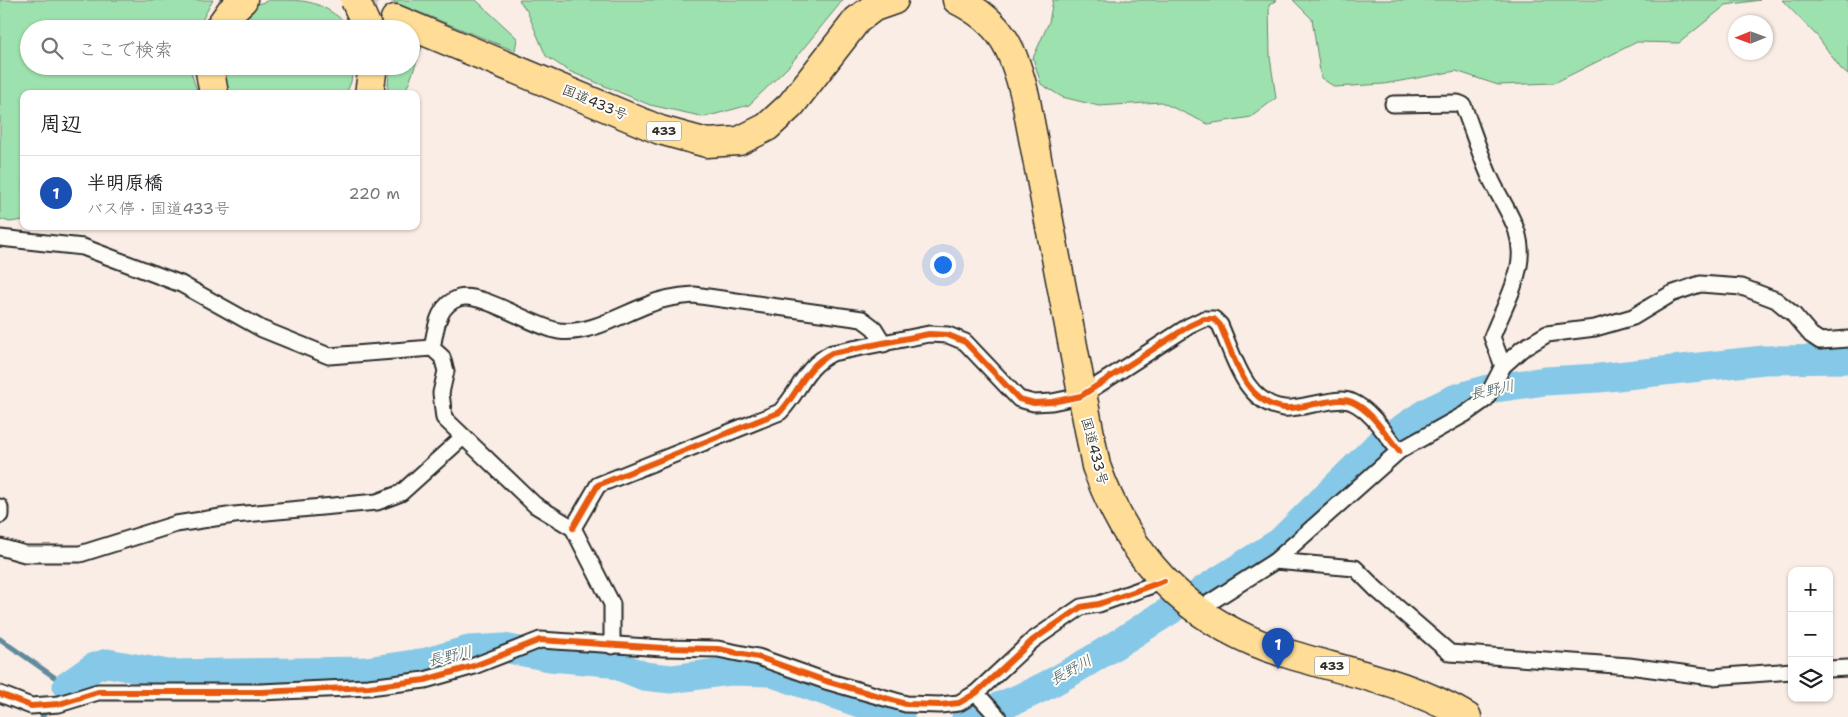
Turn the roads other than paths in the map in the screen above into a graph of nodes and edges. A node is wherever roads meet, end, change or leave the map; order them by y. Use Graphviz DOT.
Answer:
graph roads {
  1 [pos="243,0"];
  2 [pos="355,0"];
  3 [pos="894,0"];
  4 [pos="957,0"];
  5 [pos="224,20"];
  6 [pos="364,20"];
  7 [pos="420,29"];
  8 [pos="211,75"];
  9 [pos="371,75"];
  10 [pos="213,90"];
  11 [pos="369,90"];
  12 [pos="1393,104"];
  13 [pos="0,238"];
  14 [pos="1848,339"];
  15 [pos="884,344"];
  16 [pos="432,348"];
  17 [pos="1501,370"];
  18 [pos="1081,396"];
  19 [pos="463,437"];
  20 [pos="1399,451"];
  21 [pos="0,507"];
  22 [pos="0,515"];
  23 [pos="573,528"];
  24 [pos="0,547"];
  25 [pos="1275,561"];
  26 [pos="1164,581"];
  27 [pos="1198,610"];
  28 [pos="612,646"];
  29 [pos="1848,668"];
  30 [pos="1833,669"];
  31 [pos="1788,671"];
  32 [pos="0,694"];
  33 [pos="976,694"];
  34 [pos="998,717"];
  35 [pos="1468,717"];
  1 -- 5 [label="highway"];
  2 -- 6 [label="highway, bridge"];
  3 -- 7 [label="highway, 国道433号 / 433"];
  4 -- 18 [label="highway, 国道433号 / 433"];
  8 -- 10 [label="highway"];
  9 -- 11 [label="highway"];
  12 -- 17 [label="street"];
  13 -- 16 [label="street"];
  14 -- 17 [label="street"];
  15 -- 16 [label="street"];
  15 -- 18 [label="street"];
  15 -- 23 [label="street"];
  16 -- 19 [label="street"];
  17 -- 20 [label="street"];
  18 -- 20 [label="street"];
  18 -- 26 [label="highway, 国道433号 / 433"];
  19 -- 23 [label="street"];
  19 -- 24 [label="street"];
  20 -- 25 [label="street"];
  21 -- 22 [label="street"];
  23 -- 28 [label="street"];
  25 -- 27 [label="street"];
  25 -- 31 [label="street"];
  26 -- 27 [label="highway, 国道433号 / 433"];
  26 -- 33 [label="street"];
  27 -- 35 [label="highway, 国道433号 / 433"];
  28 -- 32 [label="street"];
  28 -- 33 [label="street"];
  29 -- 30 [label="street"];
  33 -- 34 [label="street"];
}
